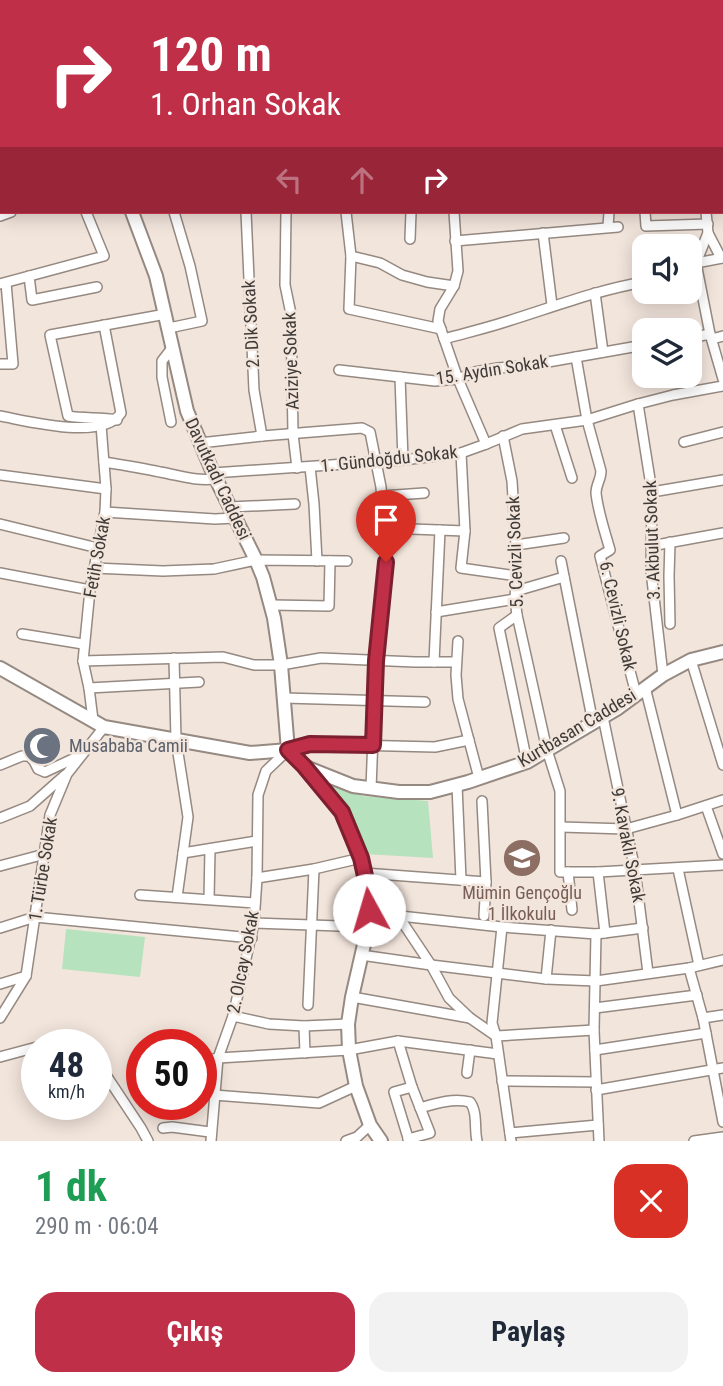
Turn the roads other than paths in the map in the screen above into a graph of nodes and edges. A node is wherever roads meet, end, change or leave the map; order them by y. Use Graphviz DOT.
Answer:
graph roads {
  1 [pos="87,214"];
  2 [pos="133,214"];
  3 [pos="175,214"];
  4 [pos="246,214"];
  5 [pos="286,214"];
  6 [pos="346,214"];
  7 [pos="411,214"];
  8 [pos="454,214"];
  9 [pos="610,214"];
  10 [pos="645,214"];
  11 [pos="706,214"];
  12 [pos="608,227"];
  13 [pos="618,227"];
  14 [pos="708,228"];
  15 [pos="543,233"];
  16 [pos="410,239"];
  17 [pos="455,241"];
  18 [pos="702,247"];
  19 [pos="351,256"];
  20 [pos="722,258"];
  21 [pos="702,267"];
  22 [pos="29,276"];
  23 [pos="3,283"];
  24 [pos="632,285"];
  25 [pos="454,286"];
  26 [pos="97,287"];
  27 [pos="594,293"];
  28 [pos="702,299"];
  29 [pos="552,305"];
  30 [pos="166,314"];
  31 [pos="104,325"];
  32 [pos="169,328"];
  33 [pos="443,334"];
  34 [pos="711,336"];
  35 [pos="723,336"];
  36 [pos="702,337"];
  37 [pos="12,344"];
  38 [pos="0,345"];
  39 [pos="632,347"];
  40 [pos="172,348"];
  41 [pos="603,352"];
  42 [pos="576,357"];
  43 [pos="0,365"];
  44 [pos="339,370"];
  45 [pos="400,377"];
  46 [pos="458,379"];
  47 [pos="723,379"];
  48 [pos="723,387"];
  49 [pos="638,404"];
  50 [pos="0,416"];
  51 [pos="117,420"];
  52 [pos="587,421"];
  53 [pos="171,422"];
  54 [pos="101,425"];
  55 [pos="555,425"];
  56 [pos="723,432"];
  57 [pos="293,434"];
  58 [pos="262,436"];
  59 [pos="503,436"];
  60 [pos="684,442"];
  61 [pos="200,443"];
  62 [pos="486,444"];
  63 [pos="461,453"];
  64 [pos="403,460"];
  65 [pos="104,462"];
  66 [pos="377,462"];
  67 [pos="310,467"];
  68 [pos="297,468"];
  69 [pos="0,475"];
  70 [pos="215,476"];
  71 [pos="572,478"];
  72 [pos="723,480"];
  73 [pos="106,489"];
  74 [pos="652,492"];
  75 [pos="424,493"];
  76 [pos="382,496"];
  77 [pos="295,505"];
  78 [pos="105,512"];
  79 [pos="233,512"];
  80 [pos="0,524"];
  81 [pos="385,528"];
  82 [pos="440,530"];
  83 [pos="465,531"];
  84 [pos="723,533"];
  85 [pos="564,538"];
  86 [pos="670,542"];
  87 [pos="516,545"];
  88 [pos="651,545"];
  89 [pos="98,548"];
  90 [pos="256,560"];
  91 [pos="317,561"];
  92 [pos="330,561"];
  93 [pos="347,561"];
  94 [pos="561,561"];
  95 [pos="94,568"];
  96 [pos="0,573"];
  97 [pos="517,576"];
  98 [pos="564,577"];
  99 [pos="90,590"];
  100 [pos="516,595"];
  101 [pos="271,604"];
  102 [pos="436,612"];
  103 [pos="517,615"];
  104 [pos="670,624"];
  105 [pos="22,634"];
  106 [pos="458,641"];
  107 [pos="83,644"];
  108 [pos="723,652"];
  109 [pos="174,658"];
  110 [pos="691,660"];
  111 [pos="83,661"];
  112 [pos="376,661"];
  113 [pos="434,662"];
  114 [pos="456,662"];
  115 [pos="281,665"];
  116 [pos="0,668"];
  117 [pos="663,675"];
  118 [pos="199,682"];
  119 [pos="174,684"];
  120 [pos="89,688"];
  121 [pos="641,691"];
  122 [pos="284,698"];
  123 [pos="375,701"];
  124 [pos="425,702"];
  125 [pos="598,720"];
  126 [pos="98,723"];
  127 [pos="176,740"];
  128 [pos="469,740"];
  129 [pos="373,745"];
  130 [pos="288,750"];
  131 [pos="547,750"];
  132 [pos="82,755"];
  133 [pos="527,762"];
  134 [pos="0,765"];
  135 [pos="723,765"];
  136 [pos="304,766"];
  137 [pos="66,774"];
  138 [pos="478,778"];
  139 [pos="457,785"];
  140 [pos="372,789"];
  141 [pos="723,800"];
  142 [pos="482,801"];
  143 [pos="706,806"];
  144 [pos="677,815"];
  145 [pos="0,818"];
  146 [pos="561,827"];
  147 [pos="626,830"];
  148 [pos="257,841"];
  149 [pos="210,849"];
  150 [pos="183,853"];
  151 [pos="45,854"];
  152 [pos="723,854"];
  153 [pos="361,858"];
  154 [pos="723,865"];
  155 [pos="0,866"];
  156 [pos="314,869"];
  157 [pos="678,869"];
  158 [pos="635,870"];
  159 [pos="564,872"];
  160 [pos="598,872"];
  161 [pos="364,873"];
  162 [pos="257,878"];
  163 [pos="461,880"];
  164 [pos="486,882"];
  165 [pos="369,894"];
  166 [pos="140,895"];
  167 [pos="177,897"];
  168 [pos="209,899"];
  169 [pos="255,903"];
  170 [pos="572,909"];
  171 [pos="35,916"];
  172 [pos="400,916"];
  173 [pos="484,916"];
  174 [pos="254,923"];
  175 [pos="313,925"];
  176 [pos="368,927"];
  177 [pos="502,927"];
  178 [pos="0,928"];
  179 [pos="643,928"];
  180 [pos="551,930"];
  181 [pos="601,933"];
  182 [pos="252,938"];
  183 [pos="360,955"];
  184 [pos="723,960"];
  185 [pos="431,965"];
  186 [pos="699,965"];
  187 [pos="688,968"];
  188 [pos="496,972"];
  189 [pos="648,974"];
  190 [pos="26,976"];
  191 [pos="546,979"];
  192 [pos="596,981"];
  193 [pos="0,984"];
  194 [pos="696,995"];
  195 [pos="352,998"];
  196 [pos="308,1005"];
  197 [pos="595,1009"];
  198 [pos="723,1015"];
  199 [pos="233,1016"];
  200 [pos="0,1018"];
  201 [pos="470,1018"];
  202 [pos="703,1018"];
  203 [pos="348,1024"];
  204 [pos="304,1026"];
  205 [pos="594,1030"];
  206 [pos="706,1033"];
  207 [pos="496,1035"];
  208 [pos="398,1041"];
  209 [pos="470,1050"];
  210 [pos="595,1050"];
  211 [pos="21,1051"];
  212 [pos="349,1051"];
  213 [pos="305,1053"];
  214 [pos="498,1054"];
  215 [pos="0,1057"];
  216 [pos="218,1058"];
  217 [pos="217,1067"];
  218 [pos="718,1069"];
  219 [pos="467,1073"];
  220 [pos="502,1081"];
  221 [pos="112,1084"];
  222 [pos="356,1086"];
  223 [pos="596,1086"];
  224 [pos="412,1087"];
  225 [pos="217,1095"];
  226 [pos="420,1108"];
  227 [pos="723,1122"];
  228 [pos="370,1125"];
  229 [pos="598,1125"];
  230 [pos="163,1128"];
  231 [pos="210,1137"];
  232 [pos="510,1137"];
  233 [pos="723,1137"];
  234 [pos="409,1140"];
  235 [pos="148,1141"];
  236 [pos="346,1141"];
  237 [pos="381,1141"];
  238 [pos="477,1141"];
  239 [pos="599,1141"];
  240 [pos="694,1141"];
  1 -- 22 [label="street"];
  2 -- 30 [label="main road, Davutkadı Caddesi"];
  3 -- 32 [label="street"];
  4 -- 58 [label="street, 2. Dik Sokak"];
  5 -- 57 [label="street, Aziziye Sokak"];
  6 -- 19 [label="street"];
  7 -- 16 [label="street"];
  8 -- 17 [label="street"];
  9 -- 12 [label="street"];
  10 -- 14 [label="street"];
  11 -- 14 [label="street"];
  12 -- 13 [label="street"];
  12 -- 15 [label="street"];
  14 -- 18 [label="street"];
  14 -- 20 [label="street"];
  15 -- 17 [label="street"];
  15 -- 29 [label="street"];
  17 -- 25 [label="street"];
  19 -- 25 [label="street"];
  19 -- 33 [label="street"];
  20 -- 21 [label="street"];
  22 -- 23 [label="street"];
  22 -- 26 [label="street"];
  23 -- 37 [label="street"];
  24 -- 27 [label="street"];
  25 -- 33 [label="street"];
  27 -- 29 [label="street"];
  27 -- 41 [label="street"];
  28 -- 34 [label="street"];
  29 -- 33 [label="street"];
  30 -- 31 [label="street"];
  30 -- 32 [label="main road, Davutkadı Caddesi"];
  31 -- 51 [label="street"];
  31 -- 51 [label="street"];
  32 -- 40 [label="main road, Davutkadı Caddesi"];
  33 -- 46 [label="street"];
  34 -- 35 [label="street"];
  34 -- 36 [label="street"];
  34 -- 47 [label="street"];
  37 -- 38 [label="street"];
  37 -- 43 [label="street"];
  39 -- 41 [label="street, 15. Aydın Sokak"];
  40 -- 53 [label="street"];
  40 -- 61 [label="main road, Davutkadı Caddesi"];
  41 -- 42 [label="street, 15. Aydın Sokak"];
  42 -- 46 [label="street, 15. Aydın Sokak"];
  42 -- 52 [label="street"];
  44 -- 45 [label="street, 15. Aydın Sokak"];
  45 -- 46 [label="street, 15. Aydın Sokak"];
  45 -- 64 [label="street"];
  46 -- 62 [label="street"];
  48 -- 49 [label="street, 1. Gündoğdu Sokak"];
  49 -- 52 [label="street, 1. Gündoğdu Sokak"];
  49 -- 74 [label="street, 3. Akbulut Sokak"];
  50 -- 54 [label="street"];
  51 -- 54 [label="street"];
  52 -- 55 [label="street, 1. Gündoğdu Sokak"];
  52 -- 121 [label="street, 6. Cevizli Sokak"];
  54 -- 65 [label="street, Fetih Sokak"];
  55 -- 59 [label="street, 1. Gündoğdu Sokak"];
  55 -- 71 [label="street"];
  56 -- 60 [label="street"];
  57 -- 58 [label="street"];
  57 -- 66 [label="street"];
  57 -- 68 [label="street, Aziziye Sokak"];
  58 -- 61 [label="street"];
  59 -- 62 [label="street, 1. Gündoğdu Sokak"];
  59 -- 87 [label="street, 5. Cevizli Sokak"];
  61 -- 70 [label="main road, Davutkadı Caddesi"];
  62 -- 63 [label="street, 1. Gündoğdu Sokak"];
  63 -- 64 [label="street, 1. Gündoğdu Sokak"];
  63 -- 83 [label="street"];
  64 -- 66 [label="street, 1. Gündoğdu Sokak"];
  65 -- 70 [label="street, 1. Gündoğdu Sokak"];
  65 -- 73 [label="street, Fetih Sokak"];
  66 -- 67 [label="street, 1. Gündoğdu Sokak"];
  66 -- 76 [label="street"];
  67 -- 68 [label="street, 1. Gündoğdu Sokak"];
  67 -- 91 [label="street"];
  68 -- 70 [label="street, 1. Gündoğdu Sokak"];
  69 -- 73 [label="street"];
  70 -- 79 [label="main road, Davutkadı Caddesi"];
  72 -- 74 [label="street"];
  73 -- 78 [label="street, Fetih Sokak"];
  74 -- 88 [label="street, 3. Akbulut Sokak"];
  75 -- 76 [label="street"];
  76 -- 81 [label="street"];
  77 -- 79 [label="street"];
  78 -- 79 [label="street"];
  78 -- 89 [label="street, Fetih Sokak"];
  79 -- 90 [label="main road, Davutkadı Caddesi"];
  80 -- 89 [label="street"];
  81 -- 82 [label="street"];
  81 -- 112 [label="street"];
  82 -- 83 [label="street"];
  82 -- 102 [label="street"];
  83 -- 97 [label="street"];
  84 -- 86 [label="street"];
  85 -- 87 [label="street"];
  86 -- 88 [label="street"];
  86 -- 104 [label="street"];
  87 -- 97 [label="street, 5. Cevizli Sokak"];
  88 -- 117 [label="street, 3. Akbulut Sokak"];
  89 -- 95 [label="street, Fetih Sokak"];
  90 -- 91 [label="street"];
  90 -- 95 [label="street"];
  90 -- 101 [label="main road, Davutkadı Caddesi"];
  91 -- 92 [label="street"];
  92 -- 93 [label="street"];
  92 -- 101 [label="street"];
  94 -- 98 [label="street, 9. Kavaklı Sokak"];
  95 -- 99 [label="street, Fetih Sokak"];
  96 -- 99 [label="street"];
  97 -- 100 [label="street, 5. Cevizli Sokak"];
  98 -- 100 [label="street"];
  98 -- 125 [label="street, 9. Kavaklı Sokak"];
  99 -- 107 [label="street, Fetih Sokak"];
  100 -- 102 [label="street"];
  100 -- 103 [label="street, 5. Cevizli Sokak"];
  101 -- 115 [label="main road, Davutkadı Caddesi"];
  102 -- 113 [label="street"];
  103 -- 131 [label="street, 5. Cevizli Sokak"];
  103 -- 133 [label="street"];
  105 -- 107 [label="street"];
  106 -- 114 [label="street"];
  107 -- 111 [label="street, Fetih Sokak"];
  108 -- 110 [label="main road, Kurtbasan Caddesi"];
  109 -- 111 [label="street"];
  109 -- 115 [label="street"];
  109 -- 119 [label="street"];
  110 -- 117 [label="main road, Kurtbasan Caddesi"];
  110 -- 135 [label="street"];
  111 -- 120 [label="street, Fetih Sokak"];
  112 -- 113 [label="street"];
  112 -- 115 [label="street"];
  112 -- 123 [label="street"];
  113 -- 114 [label="street"];
  114 -- 128 [label="street"];
  115 -- 122 [label="main road, Davutkadı Caddesi"];
  116 -- 126 [label="main road"];
  117 -- 121 [label="main road, Kurtbasan Caddesi"];
  118 -- 119 [label="street"];
  119 -- 120 [label="street"];
  119 -- 127 [label="street"];
  120 -- 126 [label="street, Fetih Sokak"];
  121 -- 125 [label="main road, Kurtbasan Caddesi"];
  121 -- 144 [label="street"];
  122 -- 123 [label="street"];
  122 -- 130 [label="main road, Davutkadı Caddesi"];
  123 -- 124 [label="street"];
  123 -- 129 [label="street"];
  125 -- 131 [label="main road, Kurtbasan Caddesi"];
  125 -- 147 [label="street, 9. Kavaklı Sokak"];
  126 -- 127 [label="main road"];
  126 -- 132 [label="street, 1. Türbe Sokak"];
  127 -- 130 [label="main road"];
  127 -- 150 [label="street"];
  128 -- 129 [label="street"];
  128 -- 138 [label="street"];
  129 -- 130 [label="street"];
  129 -- 140 [label="street"];
  130 -- 136 [label="main road"];
  130 -- 148 [label="street, 2. Olcay Sokak"];
  131 -- 133 [label="main road, Kurtbasan Caddesi"];
  131 -- 146 [label="street, 5. Cevizli Sokak"];
  132 -- 134 [label="street"];
  132 -- 137 [label="street, 1. Türbe Sokak"];
  133 -- 138 [label="main road, Kurtbasan Caddesi"];
  136 -- 140 [label="main road, Kurtbasan Caddesi"];
  136 -- 153 [label="main road"];
  137 -- 145 [label="street"];
  137 -- 151 [label="street, 1. Türbe Sokak"];
  138 -- 139 [label="main road, Kurtbasan Caddesi"];
  139 -- 140 [label="main road, Kurtbasan Caddesi"];
  139 -- 163 [label="street"];
  141 -- 143 [label="street"];
  142 -- 164 [label="street"];
  143 -- 144 [label="street"];
  143 -- 152 [label="street"];
  144 -- 147 [label="street"];
  146 -- 147 [label="street"];
  146 -- 159 [label="street, 5. Cevizli Sokak"];
  147 -- 158 [label="street, 9. Kavaklı Sokak"];
  148 -- 149 [label="street"];
  148 -- 162 [label="street, 2. Olcay Sokak"];
  149 -- 150 [label="street"];
  149 -- 168 [label="street"];
  150 -- 167 [label="street"];
  151 -- 155 [label="street"];
  151 -- 171 [label="street, 1. Türbe Sokak"];
  153 -- 156 [label="street"];
  153 -- 161 [label="main road"];
  154 -- 157 [label="street"];
  156 -- 162 [label="street"];
  156 -- 175 [label="street"];
  157 -- 158 [label="street"];
  157 -- 186 [label="street"];
  158 -- 160 [label="street"];
  158 -- 179 [label="street, 9. Kavaklı Sokak"];
  159 -- 160 [label="street"];
  159 -- 170 [label="street, 5. Cevizli Sokak"];
  160 -- 181 [label="street"];
  161 -- 163 [label="street"];
  161 -- 165 [label="main road"];
  162 -- 169 [label="street, 2. Olcay Sokak"];
  163 -- 164 [label="street"];
  164 -- 173 [label="street"];
  165 -- 172 [label="street"];
  165 -- 176 [label="main road"];
  166 -- 167 [label="street"];
  167 -- 168 [label="street"];
  168 -- 169 [label="street"];
  169 -- 174 [label="street, 2. Olcay Sokak"];
  171 -- 178 [label="street"];
  171 -- 182 [label="street"];
  171 -- 190 [label="street, 1. Türbe Sokak"];
  172 -- 177 [label="street"];
  172 -- 185 [label="street"];
  174 -- 175 [label="street"];
  174 -- 182 [label="street, 2. Olcay Sokak"];
  175 -- 176 [label="street"];
  175 -- 196 [label="street"];
  176 -- 183 [label="main road"];
  177 -- 180 [label="street"];
  177 -- 188 [label="street"];
  179 -- 181 [label="street"];
  179 -- 189 [label="street, 9. Kavaklı Sokak"];
  180 -- 181 [label="street"];
  180 -- 191 [label="street"];
  181 -- 192 [label="street"];
  182 -- 199 [label="street, 2. Olcay Sokak"];
  183 -- 185 [label="street"];
  183 -- 195 [label="main road"];
  184 -- 186 [label="street"];
  185 -- 188 [label="street"];
  185 -- 201 [label="street"];
  186 -- 187 [label="street"];
  187 -- 189 [label="street"];
  187 -- 194 [label="street"];
  188 -- 191 [label="street"];
  188 -- 207 [label="street"];
  189 -- 192 [label="street"];
  190 -- 193 [label="street"];
  190 -- 200 [label="street, 1. Türbe Sokak"];
  191 -- 192 [label="street"];
  192 -- 197 [label="street"];
  194 -- 197 [label="street"];
  194 -- 202 [label="street"];
  195 -- 201 [label="street"];
  195 -- 203 [label="main road"];
  197 -- 205 [label="street"];
  198 -- 202 [label="street"];
  199 -- 204 [label="street"];
  199 -- 216 [label="street, 2. Olcay Sokak"];
  201 -- 207 [label="street"];
  202 -- 206 [label="street"];
  203 -- 204 [label="street"];
  203 -- 212 [label="main road"];
  204 -- 213 [label="street"];
  205 -- 207 [label="street"];
  205 -- 210 [label="street"];
  206 -- 210 [label="street"];
  206 -- 218 [label="street"];
  207 -- 214 [label="street"];
  208 -- 209 [label="street"];
  208 -- 212 [label="street"];
  208 -- 224 [label="street"];
  209 -- 214 [label="street"];
  209 -- 219 [label="street"];
  210 -- 223 [label="street"];
  211 -- 215 [label="street"];
  212 -- 213 [label="street"];
  212 -- 222 [label="main road"];
  213 -- 216 [label="street"];
  214 -- 220 [label="street"];
  216 -- 217 [label="street, 2. Olcay Sokak"];
  218 -- 223 [label="street"];
  218 -- 227 [label="street"];
  220 -- 223 [label="street"];
  220 -- 232 [label="street"];
  221 -- 235 [label="street"];
  222 -- 225 [label="street"];
  222 -- 228 [label="main road"];
  223 -- 229 [label="street"];
  224 -- 226 [label="street"];
  224 -- 234 [label="street"];
  226 -- 234 [label="street"];
  226 -- 238 [label="street"];
  228 -- 236 [label="street"];
  228 -- 237 [label="main road"];
  229 -- 232 [label="street"];
  229 -- 239 [label="street"];
  230 -- 231 [label="street"];
  233 -- 240 [label="street"];
}
